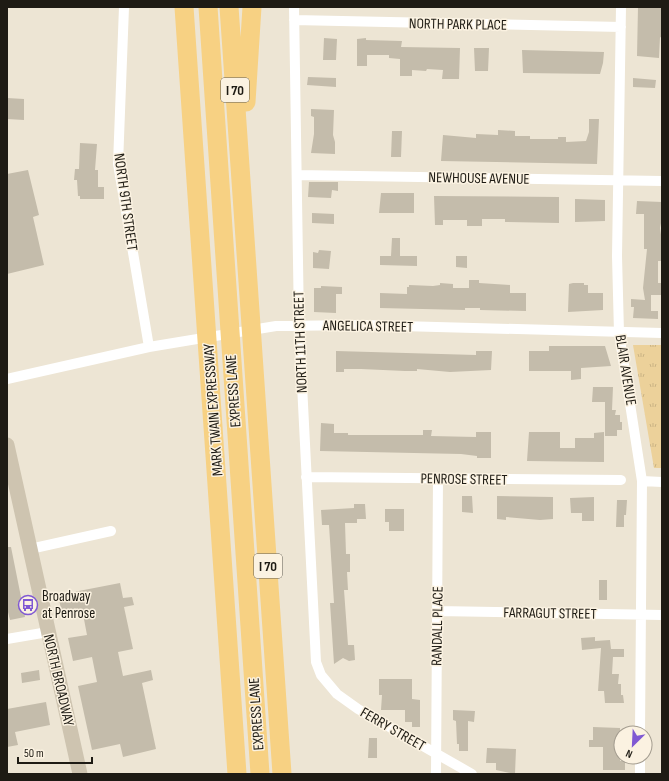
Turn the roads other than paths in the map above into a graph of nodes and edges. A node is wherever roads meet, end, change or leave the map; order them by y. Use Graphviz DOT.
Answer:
graph roads {
  1 [pos="124,7"];
  2 [pos="175,7"];
  3 [pos="184,7"];
  4 [pos="208,7"];
  5 [pos="229,7"];
  6 [pos="252,7"];
  7 [pos="294,7"];
  8 [pos="621,7"];
  9 [pos="294,20"];
  10 [pos="621,27"];
  11 [pos="186,47"];
  12 [pos="241,173"];
  13 [pos="297,175"];
  14 [pos="618,180"];
  15 [pos="662,181"];
  16 [pos="299,325"];
  17 [pos="619,333"];
  18 [pos="662,333"];
  19 [pos="149,347"];
  20 [pos="7,380"];
  21 [pos="7,445"];
  22 [pos="306,477"];
  23 [pos="438,478"];
  24 [pos="621,480"];
  25 [pos="642,482"];
  26 [pos="662,482"];
  27 [pos="110,531"];
  28 [pos="30,549"];
  29 [pos="437,611"];
  30 [pos="641,614"];
  31 [pos="662,615"];
  32 [pos="48,632"];
  33 [pos="7,639"];
  34 [pos="321,675"];
  35 [pos="640,725"];
  36 [pos="436,754"];
  37 [pos="80,774"];
  38 [pos="238,774"];
  39 [pos="260,774"];
  40 [pos="282,774"];
  41 [pos="436,774"];
  42 [pos="472,774"];
  1 -- 19 [label="street, NORTH 9TH STREET"];
  2 -- 11 [label="highway"];
  3 -- 11 [label="highway"];
  4 -- 39 [label="highway, EXPRESS LANE"];
  5 -- 12 [label="highway, I 70"];
  6 -- 12 [label="highway"];
  7 -- 9 [label="street, NORTH 11TH STREET"];
  8 -- 10 [label="street, BLAIR AVENUE"];
  9 -- 10 [label="street, NORTH PARK PLACE"];
  9 -- 13 [label="street, NORTH 11TH STREET"];
  10 -- 14 [label="street, BLAIR AVENUE"];
  11 -- 38 [label="highway, MARK TWAIN EXPRESSWAY"];
  12 -- 40 [label="highway, I 70"];
  13 -- 14 [label="street, NEWHOUSE AVENUE"];
  13 -- 16 [label="street, NORTH 11TH STREET"];
  14 -- 15 [label="street, NEWHOUSE AVENUE"];
  14 -- 17 [label="street, BLAIR AVENUE"];
  16 -- 17 [label="street, ANGELICA STREET"];
  16 -- 19 [label="street, ANGELICA STREET"];
  16 -- 22 [label="street, NORTH 11TH STREET"];
  17 -- 18 [label="street, ANGELICA STREET"];
  17 -- 25 [label="street, BLAIR AVENUE"];
  19 -- 20 [label="street, ANGELICA STREET"];
  21 -- 28 [label="main road, NORTH BROADWAY"];
  22 -- 23 [label="street, PENROSE STREET"];
  22 -- 34 [label="street, NORTH 11TH STREET"];
  23 -- 24 [label="street, PENROSE STREET"];
  23 -- 29 [label="street, RANDALL PLACE"];
  25 -- 26 [label="street"];
  25 -- 30 [label="street, BLAIR AVENUE"];
  27 -- 28 [label="street"];
  28 -- 32 [label="main road, NORTH BROADWAY"];
  29 -- 30 [label="street, FARRAGUT STREET"];
  29 -- 36 [label="street, RANDALL PLACE"];
  30 -- 31 [label="street, FARRAGUT STREET"];
  30 -- 35 [label="street, BLAIR AVENUE"];
  32 -- 33 [label="street"];
  32 -- 37 [label="main road, NORTH BROADWAY"];
  34 -- 36 [label="street, FERRY STREET"];
  36 -- 41 [label="street, RANDALL PLACE"];
  36 -- 42 [label="street, FERRY STREET"];
}
